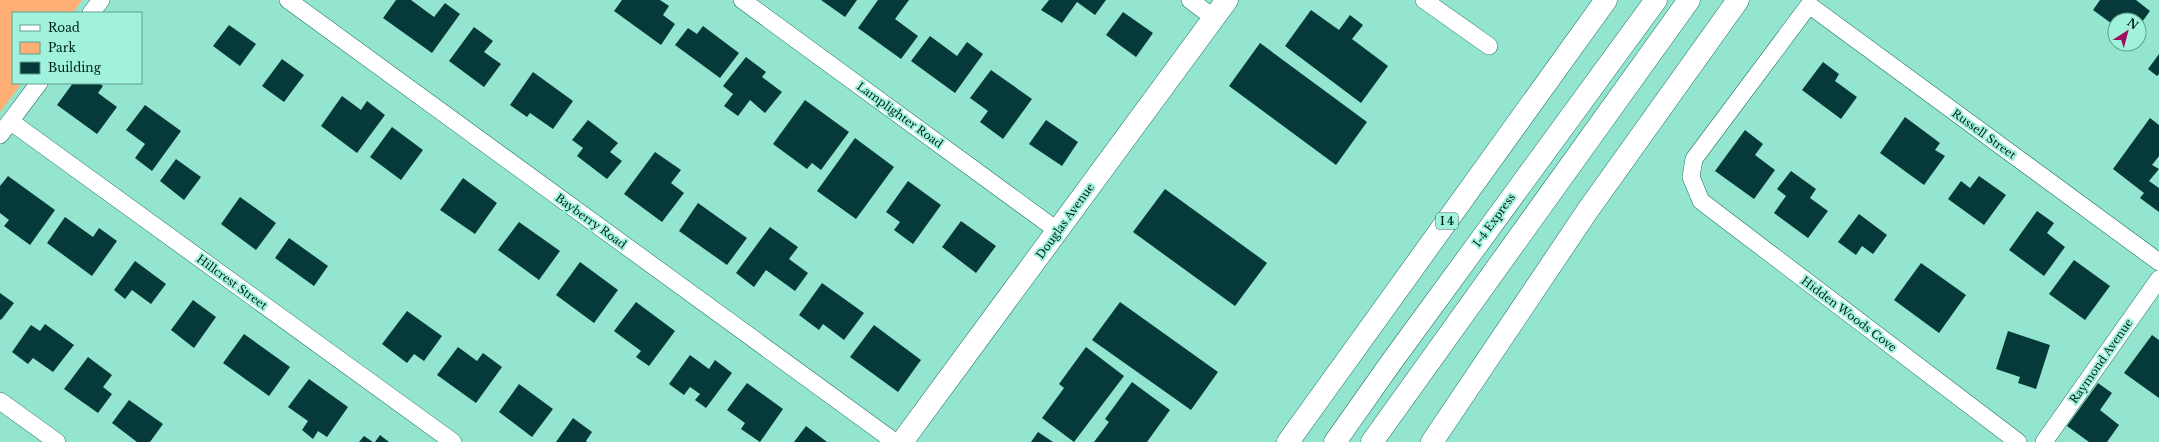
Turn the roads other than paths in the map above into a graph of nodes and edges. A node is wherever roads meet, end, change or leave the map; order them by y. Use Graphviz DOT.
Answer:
graph roads {
  1 [pos="101,0"];
  2 [pos="288,0"];
  3 [pos="742,0"];
  4 [pos="1190,0"];
  5 [pos="1227,0"];
  6 [pos="1424,0"];
  7 [pos="1606,0"];
  8 [pos="1656,0"];
  9 [pos="1689,0"];
  10 [pos="1738,0"];
  11 [pos="92,12"];
  12 [pos="1214,18"];
  13 [pos="1489,46"];
  14 [pos="38,84"];
  15 [pos="10,121"];
  16 [pos="0,135"];
  17 [pos="1691,177"];
  18 [pos="1058,230"];
  19 [pos="2159,262"];
  20 [pos="2159,279"];
  21 [pos="0,401"];
  22 [pos="57,442"];
  23 [pos="453,442"];
  24 [pos="895,442"];
  25 [pos="902,442"];
  26 [pos="1288,442"];
  27 [pos="1335,442"];
  28 [pos="1372,442"];
  29 [pos="1432,442"];
  30 [pos="2018,442"];
  31 [pos="2044,442"];
  1 -- 11 [label="street"];
  2 -- 24 [label="street, Bayberry Road"];
  3 -- 18 [label="street, Lamplighter Road"];
  4 -- 12 [label="street"];
  5 -- 12 [label="main road, Douglas Avenue"];
  6 -- 13 [label="street"];
  7 -- 26 [label="main road, I 4"];
  8 -- 27 [label="main road, I-4 Express"];
  9 -- 28 [label="main road"];
  10 -- 29 [label="main road"];
  12 -- 18 [label="main road, Douglas Avenue"];
  14 -- 15 [label="street"];
  15 -- 16 [label="street"];
  15 -- 23 [label="street, Hillcrest Street"];
  17 -- 19 [label="street, Russell Street"];
  17 -- 30 [label="street, Hidden Woods Cove"];
  18 -- 25 [label="main road, Douglas Avenue"];
  20 -- 31 [label="street, Raymond Avenue"];
  21 -- 22 [label="street"];
}
